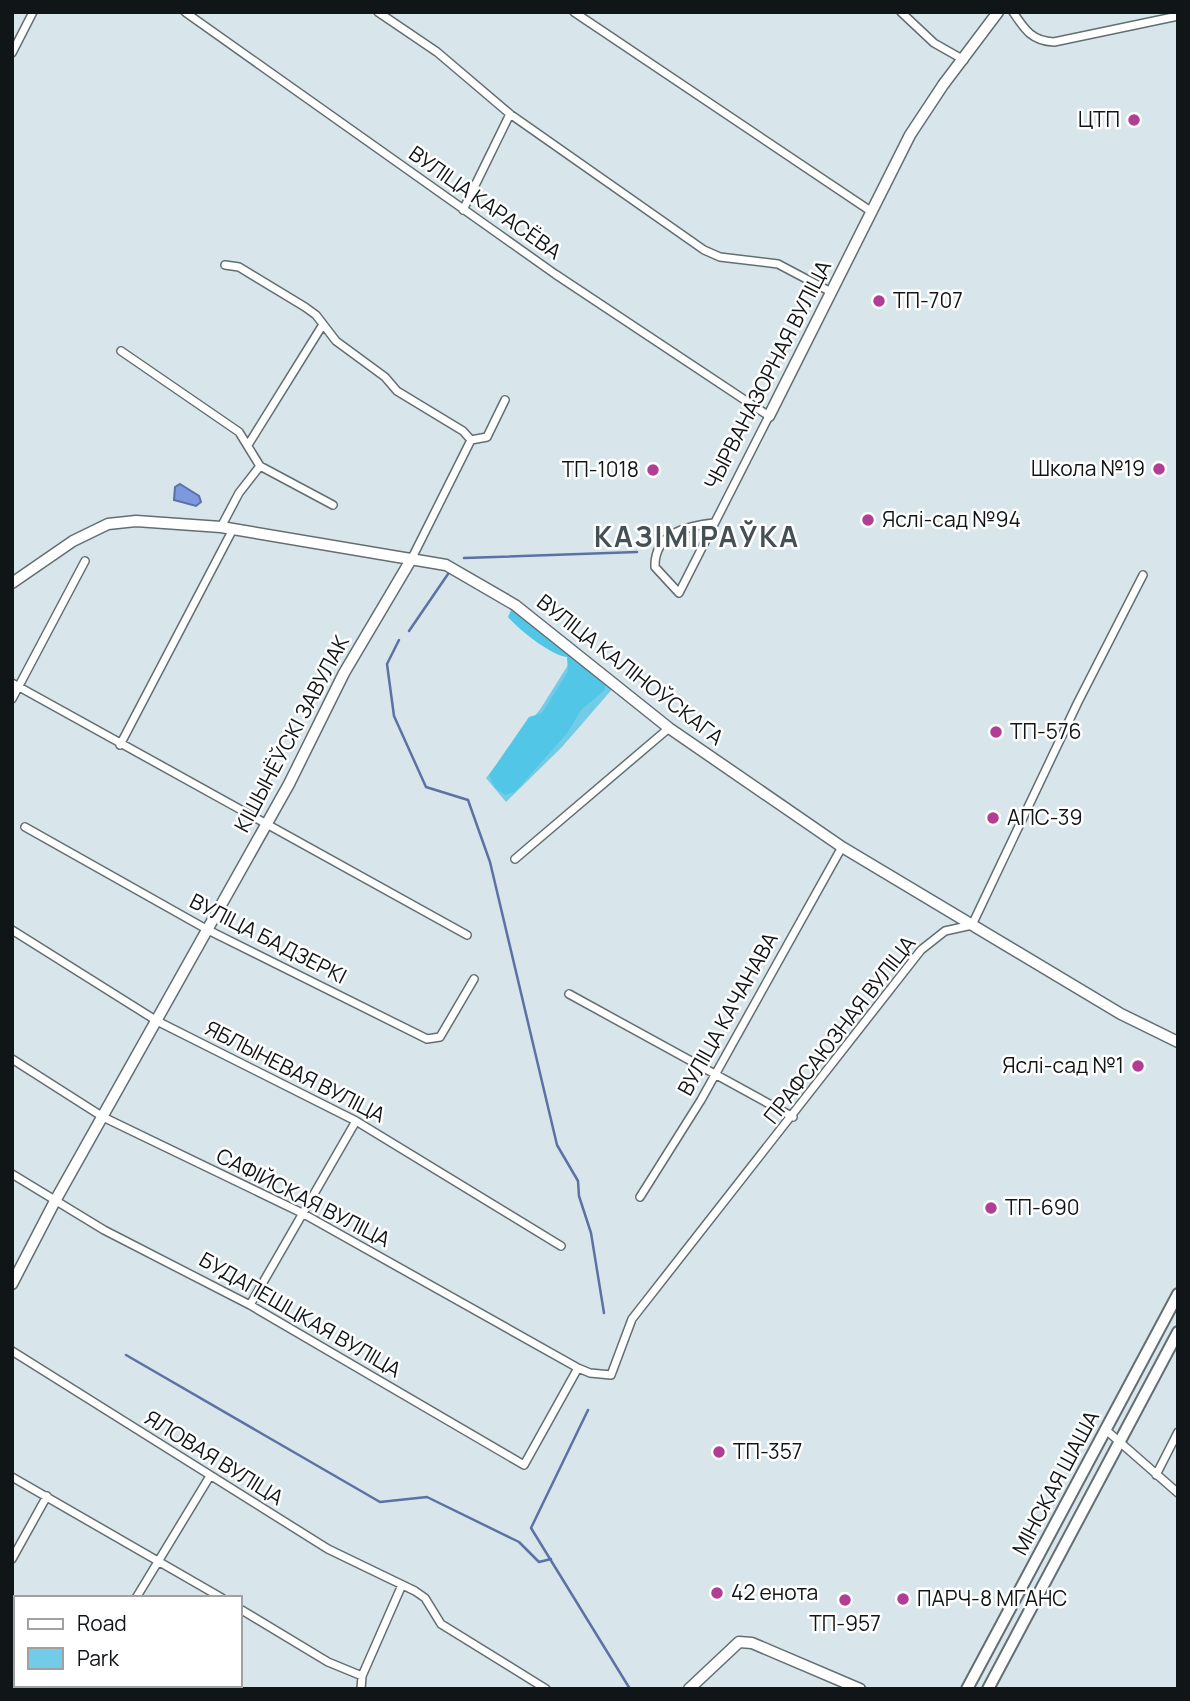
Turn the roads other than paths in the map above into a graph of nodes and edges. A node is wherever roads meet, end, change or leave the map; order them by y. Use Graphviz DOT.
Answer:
graph roads {
  1 [pos="33,12"];
  2 [pos="185,12"];
  3 [pos="377,12"];
  4 [pos="574,12"];
  5 [pos="901,12"];
  6 [pos="998,12"];
  7 [pos="1013,12"];
  8 [pos="1178,16"];
  9 [pos="12,53"];
  10 [pos="964,60"];
  11 [pos="510,114"];
  12 [pos="463,210"];
  13 [pos="872,212"];
  14 [pos="225,265"];
  15 [pos="831,292"];
  16 [pos="323,326"];
  17 [pos="121,351"];
  18 [pos="505,400"];
  19 [pos="769,416"];
  20 [pos="471,440"];
  21 [pos="248,445"];
  22 [pos="260,466"];
  23 [pos="333,505"];
  24 [pos="714,523"];
  25 [pos="221,527"];
  26 [pos="232,531"];
  27 [pos="412,558"];
  28 [pos="85,561"];
  29 [pos="1143,575"];
  30 [pos="12,583"];
  31 [pos="15,685"];
  32 [pos="12,699"];
  33 [pos="669,728"];
  34 [pos="120,745"];
  35 [pos="266,826"];
  36 [pos="25,827"];
  37 [pos="842,847"];
  38 [pos="515,859"];
  39 [pos="972,925"];
  40 [pos="12,930"];
  41 [pos="208,930"];
  42 [pos="467,936"];
  43 [pos="474,979"];
  44 [pos="569,994"];
  45 [pos="157,1021"];
  46 [pos="1178,1042"];
  47 [pos="12,1059"];
  48 [pos="714,1074"];
  49 [pos="103,1117"];
  50 [pos="793,1117"];
  51 [pos="356,1121"];
  52 [pos="12,1174"];
  53 [pos="640,1197"];
  54 [pos="55,1201"];
  55 [pos="302,1213"];
  56 [pos="561,1247"];
  57 [pos="12,1284"];
  58 [pos="1178,1294"];
  59 [pos="250,1305"];
  60 [pos="1178,1332"];
  61 [pos="12,1351"];
  62 [pos="579,1368"];
  63 [pos="1106,1430"];
  64 [pos="1178,1432"];
  65 [pos="1120,1442"];
  66 [pos="1156,1475"];
  67 [pos="210,1476"];
  68 [pos="12,1477"];
  69 [pos="1178,1493"];
  70 [pos="47,1496"];
  71 [pos="157,1558"];
  72 [pos="12,1559"];
  73 [pos="402,1585"];
  74 [pos="137,1596"];
  75 [pos="219,1596"];
  76 [pos="242,1610"];
  77 [pos="362,1676"];
  78 [pos="361,1689"];
  79 [pos="545,1689"];
  80 [pos="689,1689"];
  81 [pos="860,1689"];
  82 [pos="967,1689"];
  83 [pos="988,1689"];
  1 -- 9 [label="street"];
  2 -- 12 [label="street, ВУЛІЦА КАРАСЁВА"];
  3 -- 11 [label="street"];
  4 -- 13 [label="street"];
  5 -- 10 [label="street"];
  6 -- 10 [label="street, ЧЫРВАНАЗОРНАЯ ВУЛІЦА"];
  7 -- 8 [label="street"];
  10 -- 13 [label="street, ЧЫРВАНАЗОРНАЯ ВУЛІЦА"];
  11 -- 12 [label="street"];
  11 -- 15 [label="street"];
  12 -- 19 [label="street, ВУЛІЦА КАРАСЁВА"];
  13 -- 15 [label="street, ЧЫРВАНАЗОРНАЯ ВУЛІЦА"];
  14 -- 16 [label="street"];
  15 -- 19 [label="street, ЧЫРВАНАЗОРНАЯ ВУЛІЦА"];
  16 -- 20 [label="street"];
  16 -- 21 [label="street"];
  17 -- 21 [label="street"];
  18 -- 20 [label="street"];
  19 -- 24 [label="street, ЧЫРВАНАЗОРНАЯ ВУЛІЦА"];
  20 -- 27 [label="street"];
  21 -- 22 [label="street"];
  22 -- 23 [label="street"];
  22 -- 25 [label="street"];
  24 -- 24 [label="street, ЧЫРВАНАЗОРНАЯ ВУЛІЦА"];
  25 -- 26 [label="street, ВУЛІЦА КАЛІНОЎСКАГА"];
  25 -- 30 [label="street, ВУЛІЦА КАЛІНОЎСКАГА"];
  26 -- 27 [label="street, ВУЛІЦА КАЛІНОЎСКАГА"];
  26 -- 34 [label="street"];
  27 -- 33 [label="street, ВУЛІЦА КАЛІНОЎСКАГА"];
  27 -- 35 [label="street, КІШЫНЁЎСКІ ЗАВУЛАК"];
  28 -- 31 [label="street"];
  29 -- 39 [label="street"];
  31 -- 32 [label="street"];
  31 -- 34 [label="street"];
  33 -- 37 [label="street, ВУЛІЦА КАЛІНОЎСКАГА"];
  33 -- 38 [label="street"];
  34 -- 35 [label="street"];
  35 -- 41 [label="street, КІШЫНЁЎСКІ ЗАВУЛАК"];
  35 -- 42 [label="street"];
  36 -- 41 [label="street, ВУЛІЦА БАДЗЕРКІ"];
  37 -- 39 [label="street, ВУЛІЦА КАЛІНОЎСКАГА"];
  37 -- 48 [label="street, ВУЛІЦА КАЧАНАВА"];
  39 -- 46 [label="street, ВУЛІЦА КАЛІНОЎСКАГА"];
  39 -- 50 [label="street, ПРАФСАЮЗНАЯ ВУЛІЦА"];
  40 -- 45 [label="street, ЯБЛЫНЕВАЯ ВУЛІЦА"];
  41 -- 43 [label="street, ВУЛІЦА БАДЗЕРКІ"];
  41 -- 45 [label="street"];
  44 -- 48 [label="street"];
  45 -- 49 [label="street"];
  45 -- 51 [label="street, ЯБЛЫНЕВАЯ ВУЛІЦА"];
  47 -- 49 [label="street, САФІЙСКАЯ ВУЛІЦА"];
  48 -- 50 [label="street"];
  48 -- 53 [label="street, ВУЛІЦА КАЧАНАВА"];
  49 -- 54 [label="street"];
  49 -- 55 [label="street, САФІЙСКАЯ ВУЛІЦА"];
  50 -- 62 [label="street, ПРАФСАЮЗНАЯ ВУЛІЦА"];
  51 -- 55 [label="street"];
  51 -- 56 [label="street, ЯБЛЫНЕВАЯ ВУЛІЦА"];
  52 -- 54 [label="street, БУДАПЕШЦКАЯ ВУЛІЦА"];
  54 -- 57 [label="street"];
  54 -- 59 [label="street, БУДАПЕШЦКАЯ ВУЛІЦА"];
  55 -- 59 [label="street"];
  55 -- 62 [label="street, САФІЙСКАЯ ВУЛІЦА"];
  58 -- 63 [label="main road, МІНСКАЯ ШАША"];
  59 -- 62 [label="street, БУДАПЕШЦКАЯ ВУЛІЦА"];
  60 -- 65 [label="main road, МІНСКАЯ ШАША"];
  61 -- 67 [label="street, ЯЛОВАЯ ВУЛІЦА"];
  63 -- 65 [label="street"];
  63 -- 82 [label="main road, МІНСКАЯ ШАША"];
  64 -- 66 [label="street"];
  65 -- 66 [label="street"];
  65 -- 83 [label="main road, МІНСКАЯ ШАША"];
  66 -- 69 [label="street"];
  67 -- 71 [label="street"];
  67 -- 73 [label="street, ЯЛОВАЯ ВУЛІЦА"];
  68 -- 70 [label="street"];
  70 -- 71 [label="street"];
  70 -- 72 [label="street"];
  71 -- 74 [label="street"];
  71 -- 75 [label="street"];
  73 -- 77 [label="street"];
  73 -- 79 [label="street, ЯЛОВАЯ ВУЛІЦА"];
  76 -- 77 [label="street"];
  77 -- 78 [label="street"];
  80 -- 81 [label="street"];
}
